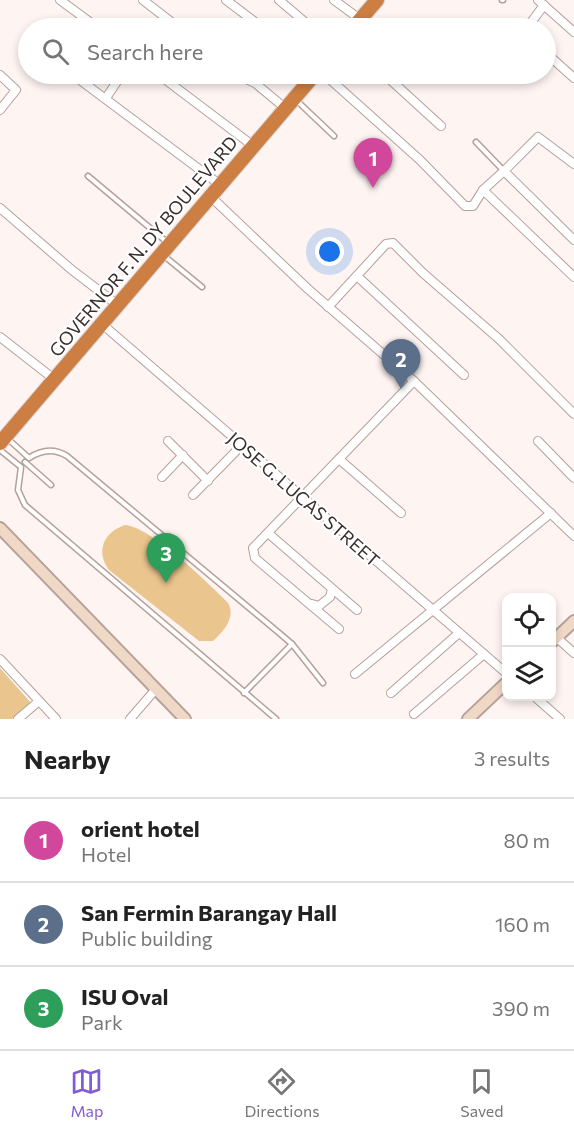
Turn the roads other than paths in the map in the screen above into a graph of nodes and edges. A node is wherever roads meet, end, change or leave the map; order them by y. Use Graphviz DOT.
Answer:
graph roads {
  1 [pos="60,0"];
  2 [pos="143,0"];
  3 [pos="226,0"];
  4 [pos="279,0"];
  5 [pos="334,0"];
  6 [pos="377,0"];
  7 [pos="541,2"];
  8 [pos="84,18"];
  9 [pos="166,18"];
  10 [pos="250,18"];
  11 [pos="300,18"];
  12 [pos="351,18"];
  13 [pos="362,18"];
  14 [pos="532,18"];
  15 [pos="574,32"];
  16 [pos="556,63"];
  17 [pos="0,75"];
  18 [pos="574,78"];
  19 [pos="86,84"];
  20 [pos="115,84"];
  21 [pos="171,84"];
  22 [pos="257,84"];
  23 [pos="306,84"];
  24 [pos="335,84"];
  25 [pos="395,84"];
  26 [pos="106,98"];
  27 [pos="289,103"];
  28 [pos="0,110"];
  29 [pos="441,126"];
  30 [pos="334,136"];
  31 [pos="476,142"];
  32 [pos="252,145"];
  33 [pos="574,164"];
  34 [pos="504,171"];
  35 [pos="88,176"];
  36 [pos="219,184"];
  37 [pos="483,190"];
  38 [pos="209,195"];
  39 [pos="0,208"];
  40 [pos="574,240"];
  41 [pos="165,248"];
  42 [pos="357,276"];
  43 [pos="574,277"];
  44 [pos="202,287"];
  45 [pos="118,306"];
  46 [pos="328,307"];
  47 [pos="102,324"];
  48 [pos="0,337"];
  49 [pos="465,375"];
  50 [pos="54,379"];
  51 [pos="414,381"];
  52 [pos="574,414"];
  53 [pos="168,441"];
  54 [pos="538,441"];
  55 [pos="2,443"];
  56 [pos="241,446"];
  57 [pos="183,455"];
  58 [pos="339,459"];
  59 [pos="27,460"];
  60 [pos="21,467"];
  61 [pos="162,477"];
  62 [pos="574,478"];
  63 [pos="208,481"];
  64 [pos="51,485"];
  65 [pos="193,495"];
  66 [pos="301,497"];
  67 [pos="401,513"];
  68 [pos="551,513"];
  69 [pos="0,528"];
  70 [pos="268,532"];
  71 [pos="574,536"];
  72 [pos="332,589"];
  73 [pos="311,603"];
  74 [pos="432,609"];
  75 [pos="357,610"];
  76 [pos="574,621"];
  77 [pos="339,629"];
  78 [pos="459,633"];
  79 [pos="556,638"];
  80 [pos="556,641"];
  81 [pos="292,644"];
  82 [pos="574,653"];
  83 [pos="484,654"];
  84 [pos="0,659"];
  85 [pos="502,669"];
  86 [pos="355,674"];
  87 [pos="323,683"];
  88 [pos="156,689"];
  89 [pos="502,689"];
  90 [pos="244,693"];
  91 [pos="391,693"];
  92 [pos="39,701"];
  93 [pos="540,701"];
  94 [pos="414,714"];
  95 [pos="476,717"];
  96 [pos="18,719"];
  97 [pos="56,719"];
  98 [pos="130,719"];
  99 [pos="185,719"];
  100 [pos="276,719"];
  101 [pos="560,719"];
  1 -- 8 [label="street"];
  2 -- 9 [label="street"];
  3 -- 10 [label="street"];
  4 -- 11 [label="street"];
  5 -- 12 [label="street"];
  6 -- 13 [label="highway"];
  7 -- 14 [label="street"];
  7 -- 15 [label="street"];
  16 -- 18 [label="street"];
  17 -- 28 [label="street"];
  19 -- 26 [label="street"];
  20 -- 26 [label="street"];
  21 -- 32 [label="street"];
  22 -- 27 [label="street"];
  23 -- 27 [label="highway, GOVERNOR F. N. DY BOULEVARD"];
  24 -- 37 [label="street"];
  25 -- 29 [label="street"];
  26 -- 36 [label="street"];
  27 -- 30 [label="lane"];
  27 -- 32 [label="highway, GOVERNOR F. N. DY BOULEVARD"];
  31 -- 34 [label="lane"];
  32 -- 36 [label="highway, GOVERNOR F. N. DY BOULEVARD"];
  33 -- 34 [label="street"];
  34 -- 37 [label="street"];
  34 -- 40 [label="street"];
  35 -- 41 [label="lane"];
  36 -- 38 [label="highway, GOVERNOR F. N. DY BOULEVARD"];
  37 -- 43 [label="street"];
  38 -- 41 [label="highway, GOVERNOR F. N. DY BOULEVARD"];
  38 -- 46 [label="street"];
  39 -- 45 [label="street"];
  41 -- 44 [label="lane"];
  41 -- 45 [label="highway, GOVERNOR F. N. DY BOULEVARD"];
  42 -- 46 [label="street"];
  42 -- 49 [label="street"];
  42 -- 52 [label="street"];
  45 -- 47 [label="highway, GOVERNOR F. N. DY BOULEVARD"];
  46 -- 51 [label="street"];
  47 -- 50 [label="highway, GOVERNOR F. N. DY BOULEVARD"];
  47 -- 56 [label="street, JOSE G. LUCAS STREET"];
  48 -- 50 [label="street"];
  50 -- 55 [label="highway, GOVERNOR F. N. DY BOULEVARD"];
  51 -- 58 [label="street"];
  51 -- 68 [label="street"];
  53 -- 57 [label="street"];
  54 -- 62 [label="street"];
  55 -- 59 [label="lane"];
  55 -- 60 [label="lane"];
  56 -- 63 [label="street"];
  56 -- 66 [label="street, JOSE G. LUCAS STREET"];
  57 -- 61 [label="street"];
  57 -- 63 [label="street"];
  58 -- 66 [label="street"];
  58 -- 67 [label="street"];
  59 -- 60 [label="lane"];
  59 -- 64 [label="lane"];
  59 -- 81 [label="lane"];
  60 -- 90 [label="lane"];
  63 -- 65 [label="street"];
  66 -- 70 [label="street"];
  66 -- 74 [label="street, JOSE G. LUCAS STREET"];
  68 -- 71 [label="street"];
  68 -- 74 [label="street"];
  69 -- 88 [label="street"];
  70 -- 72 [label="street"];
  70 -- 73 [label="street"];
  72 -- 73 [label="street"];
  72 -- 75 [label="street"];
  73 -- 77 [label="street"];
  74 -- 78 [label="street, JOSE G. LUCAS STREET"];
  74 -- 86 [label="street"];
  76 -- 79 [label="street"];
  78 -- 83 [label="street, JOSE G. LUCAS STREET"];
  78 -- 91 [label="street"];
  80 -- 82 [label="street"];
  81 -- 87 [label="lane"];
  81 -- 90 [label="lane"];
  83 -- 85 [label="street, JOSE G. LUCAS STREET"];
  83 -- 94 [label="street"];
  84 -- 92 [label="street"];
  88 -- 98 [label="street"];
  88 -- 99 [label="street"];
  89 -- 95 [label="street"];
  90 -- 100 [label="lane"];
  92 -- 96 [label="street"];
  92 -- 97 [label="street"];
  93 -- 101 [label="street"];
}
